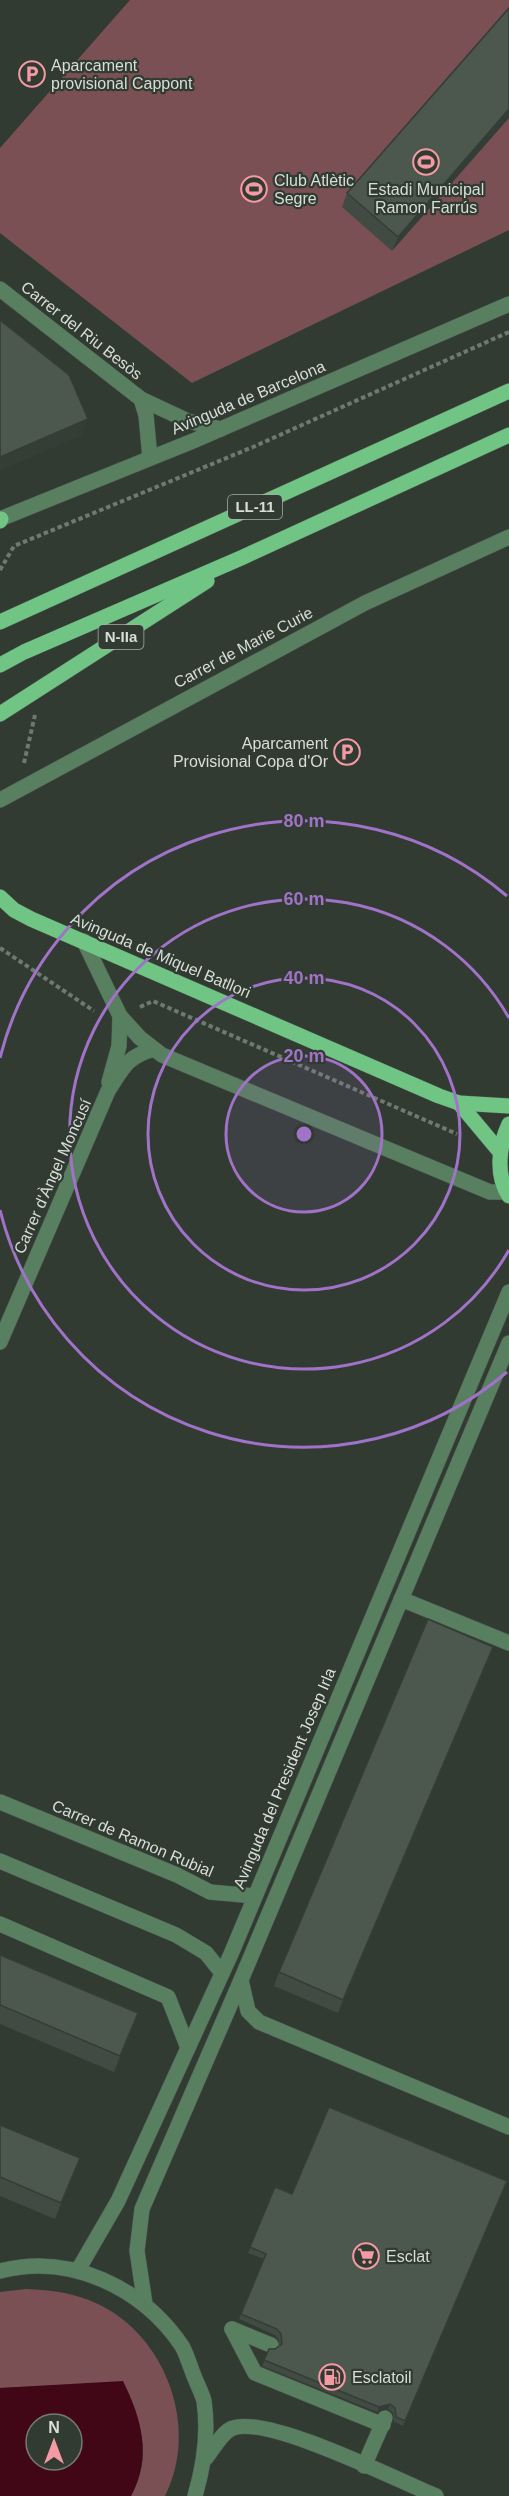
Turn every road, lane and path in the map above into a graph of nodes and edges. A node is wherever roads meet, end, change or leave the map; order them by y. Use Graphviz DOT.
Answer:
graph roads {
  1 [pos="0,289"];
  2 [pos="509,304"];
  3 [pos="509,332"];
  4 [pos="509,391"];
  5 [pos="141,399"];
  6 [pos="221,429"];
  7 [pos="509,435"];
  8 [pos="150,458"];
  9 [pos="0,520"];
  10 [pos="509,537"];
  11 [pos="241,558"];
  12 [pos="0,570"];
  13 [pos="0,622"];
  14 [pos="0,665"];
  15 [pos="37,708"];
  16 [pos="0,714"];
  17 [pos="24,764"];
  18 [pos="0,800"];
  19 [pos="0,897"];
  20 [pos="7,910"];
  21 [pos="84,941"];
  22 [pos="0,948"];
  23 [pos="120,1016"];
  24 [pos="154,1049"];
  25 [pos="108,1091"];
  26 [pos="459,1103"];
  27 [pos="509,1106"];
  28 [pos="509,1124"];
  29 [pos="467,1138"];
  30 [pos="500,1152"];
  31 [pos="508,1194"];
  32 [pos="509,1292"];
  33 [pos="0,1342"];
  34 [pos="509,1343"];
  35 [pos="401,1599"];
  36 [pos="509,1643"];
  37 [pos="0,1802"];
  38 [pos="0,1861"];
  39 [pos="254,1896"];
  40 [pos="0,1924"];
  41 [pos="222,1972"];
  42 [pos="241,1980"];
  43 [pos="188,2048"];
  44 [pos="509,2127"];
  45 [pos="78,2270"];
  46 [pos="0,2271"];
  47 [pos="145,2304"];
  48 [pos="271,2345"];
  49 [pos="206,2458"];
  50 [pos="364,2466"];
  51 [pos="195,2496"];
  52 [pos="436,2496"];
  1 -- 5 [label="street, Carrer del Riu Besòs"];
  2 -- 6 [label="street, Avinguda de Barcelona"];
  3 -- 12 [label="path"];
  4 -- 13 [label="main road, LL-11"];
  5 -- 6 [label="street, Carrer del Riu Besòs"];
  5 -- 8 [label="street, Carrer del Riu Besòs"];
  6 -- 8 [label="street, Avinguda de Barcelona"];
  7 -- 11 [label="main road, LL-11"];
  8 -- 9 [label="street, Avinguda de Barcelona"];
  10 -- 18 [label="street, Carrer de Marie Curie"];
  11 -- 14 [label="main road, LL-11"];
  11 -- 16 [label="main road, N-IIa"];
  15 -- 17 [label="path"];
  19 -- 20 [label="main road, Avinguda de Miquel Batllori"];
  20 -- 21 [label="main road, Avinguda de Miquel Batllori"];
  21 -- 23 [label="street"];
  21 -- 26 [label="main road, Avinguda de Miquel Batllori"];
  22 -- 23 [label="path"];
  23 -- 24 [label="street"];
  23 -- 25 [label="street, Carrer d'Àngel Moncusí"];
  23 -- 29 [label="path"];
  24 -- 25 [label="street, Carrer d'Àngel Moncusí"];
  24 -- 31 [label="street"];
  25 -- 33 [label="street, Carrer d'Àngel Moncusí"];
  26 -- 27 [label="main road, Avinguda de Miquel Batllori"];
  26 -- 30 [label="main road, Avinguda de Miquel Batllori"];
  28 -- 30 [label="main road"];
  30 -- 31 [label="main road"];
  32 -- 39 [label="street, Avinguda del President Josep Irla"];
  34 -- 35 [label="street"];
  35 -- 36 [label="street"];
  35 -- 42 [label="street"];
  37 -- 39 [label="street, Carrer de Ramon Rubial"];
  38 -- 41 [label="street"];
  39 -- 41 [label="street, Avinguda del President Josep Irla"];
  40 -- 43 [label="street"];
  41 -- 43 [label="street, Avinguda del President Josep Irla"];
  42 -- 44 [label="street"];
  42 -- 47 [label="street"];
  43 -- 45 [label="street, Avinguda del President Josep Irla"];
  45 -- 46 [label="street"];
  45 -- 47 [label="street"];
  47 -- 49 [label="street"];
  48 -- 50 [label="street"];
  49 -- 50 [label="street"];
  49 -- 51 [label="street"];
  50 -- 52 [label="street"];
}
